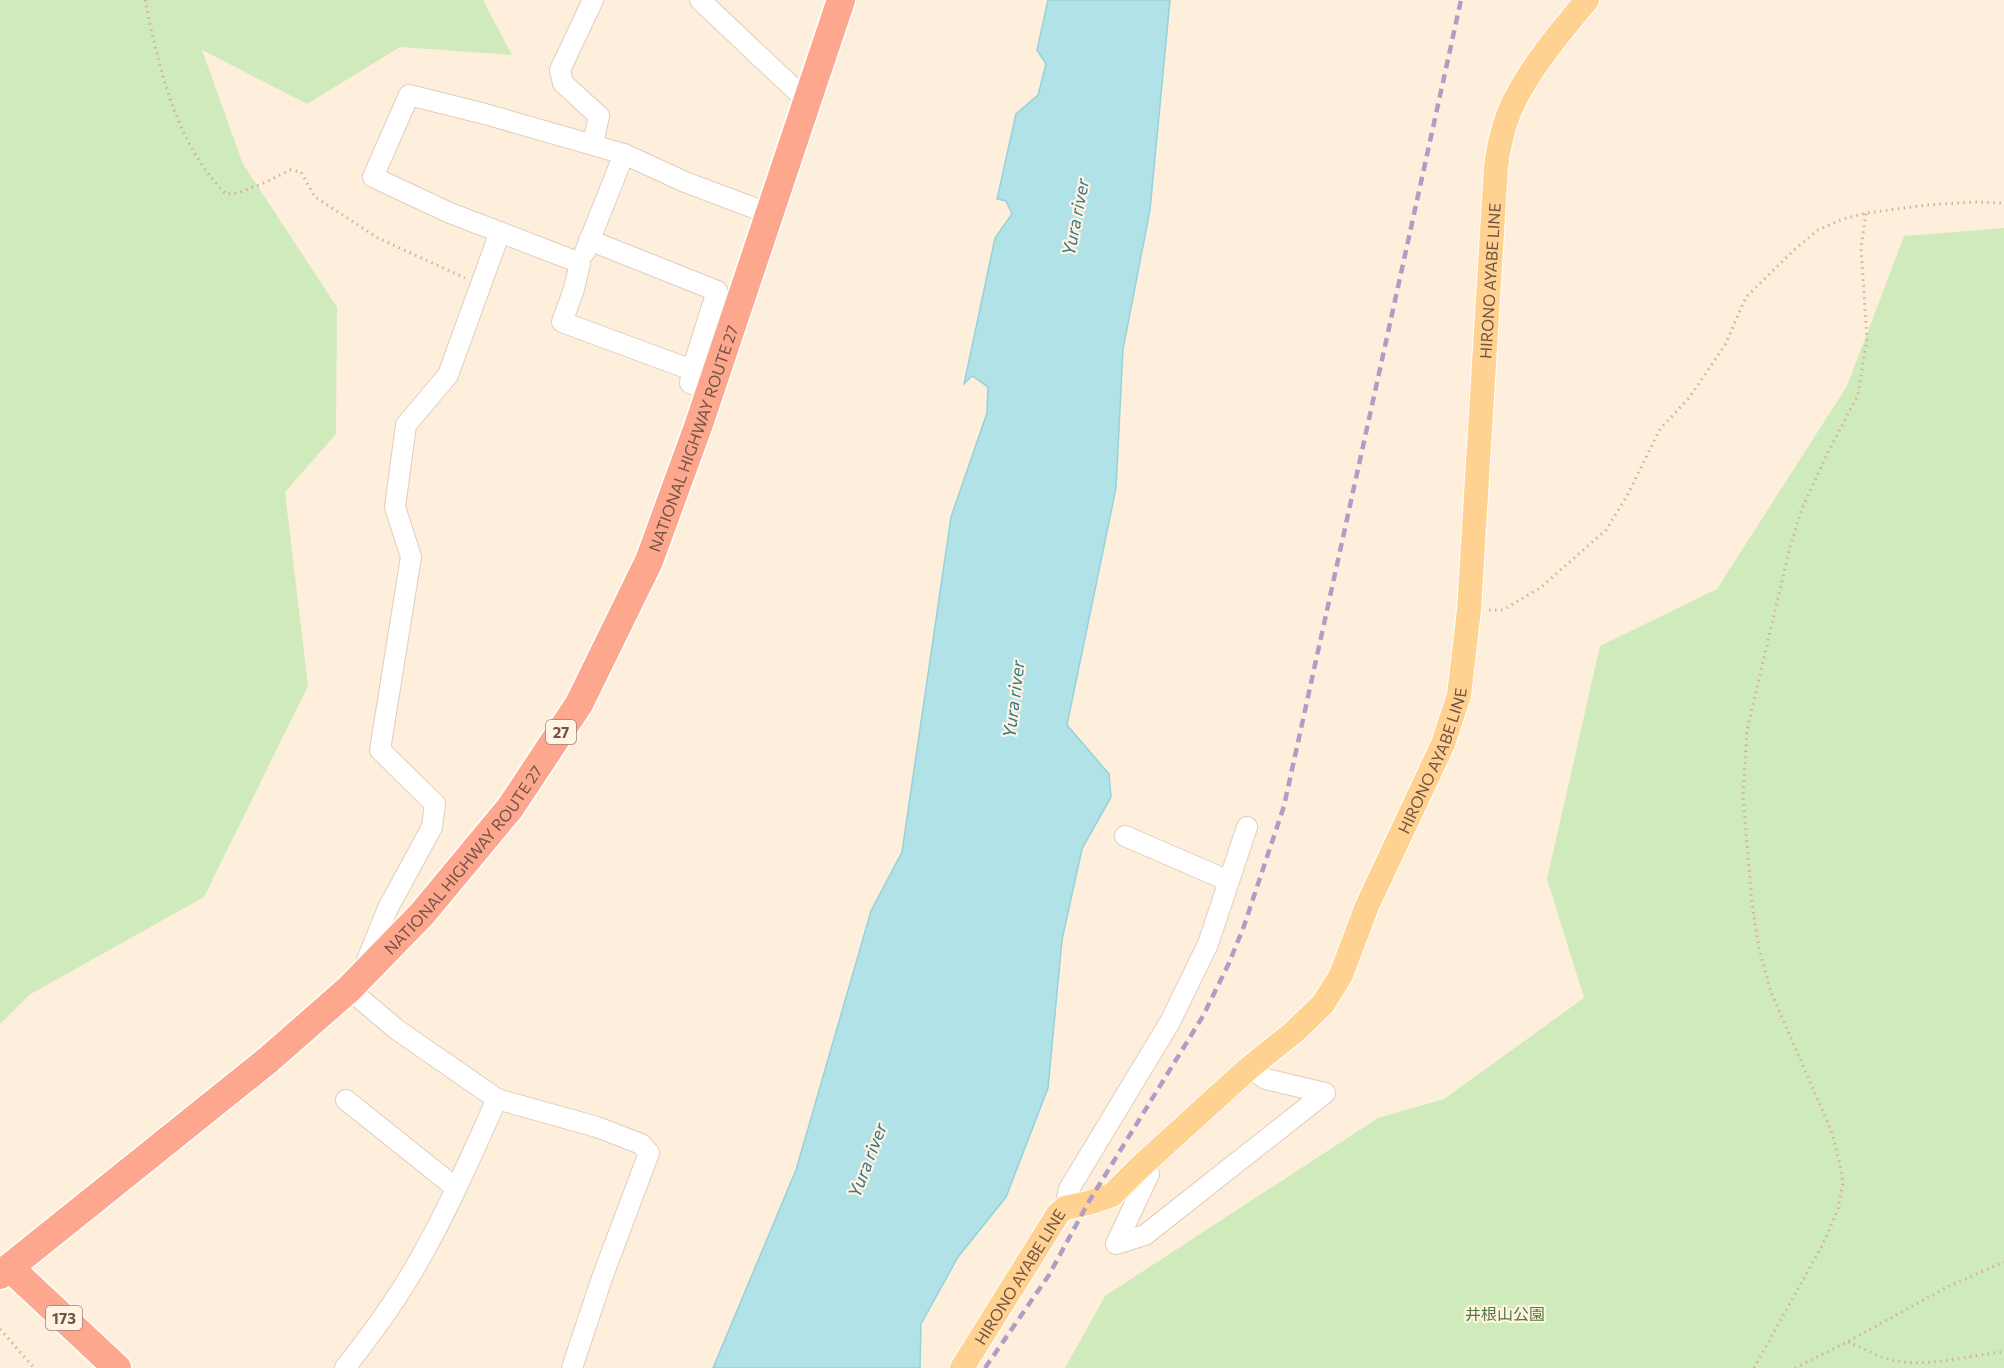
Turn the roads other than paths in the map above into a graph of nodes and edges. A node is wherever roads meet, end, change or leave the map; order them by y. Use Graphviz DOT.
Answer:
graph roads {
  1 [pos="593,0"];
  2 [pos="700,0"];
  3 [pos="841,0"];
  4 [pos="1587,0"];
  5 [pos="807,101"];
  6 [pos="593,144"];
  7 [pos="624,154"];
  8 [pos="770,214"];
  9 [pos="500,232"];
  10 [pos="589,240"];
  11 [pos="580,263"];
  12 [pos="701,380"];
  13 [pos="1247,827"];
  14 [pos="1125,836"];
  15 [pos="1228,881"];
  16 [pos="371,967"];
  17 [pos="350,989"];
  18 [pos="1249,1068"];
  19 [pos="497,1099"];
  20 [pos="346,1100"];
  21 [pos="1139,1168"];
  22 [pos="456,1188"];
  23 [pos="1065,1208"];
  24 [pos="4,1267"];
  25 [pos="117,1368"];
  26 [pos="345,1368"];
  27 [pos="572,1368"];
  28 [pos="962,1368"];
  1 -- 6 [label="street"];
  2 -- 5 [label="street"];
  3 -- 5 [label="highway, NATIONAL HIGHWAY ROUTE 27 / 27"];
  4 -- 18 [label="main road, HIRONO AYABE LINE"];
  5 -- 8 [label="highway, NATIONAL HIGHWAY ROUTE 27 / 27"];
  6 -- 7 [label="street"];
  6 -- 9 [label="street"];
  7 -- 8 [label="street"];
  7 -- 10 [label="street"];
  8 -- 12 [label="highway, NATIONAL HIGHWAY ROUTE 27 / 27"];
  9 -- 11 [label="street"];
  9 -- 16 [label="street"];
  10 -- 11 [label="street"];
  10 -- 12 [label="street"];
  11 -- 12 [label="street"];
  12 -- 16 [label="highway, NATIONAL HIGHWAY ROUTE 27 / 27"];
  13 -- 15 [label="street"];
  14 -- 15 [label="street"];
  15 -- 23 [label="street"];
  16 -- 17 [label="highway, NATIONAL HIGHWAY ROUTE 27 / 27"];
  17 -- 19 [label="street"];
  17 -- 24 [label="highway, NATIONAL HIGHWAY ROUTE 27 / 27"];
  18 -- 21 [label="main road, HIRONO AYABE LINE"];
  18 -- 21 [label="street"];
  19 -- 22 [label="street"];
  19 -- 27 [label="street"];
  20 -- 22 [label="street"];
  21 -- 23 [label="main road, HIRONO AYABE LINE"];
  22 -- 26 [label="street"];
  23 -- 28 [label="main road, HIRONO AYABE LINE"];
  24 -- 25 [label="highway, 173"];
}
